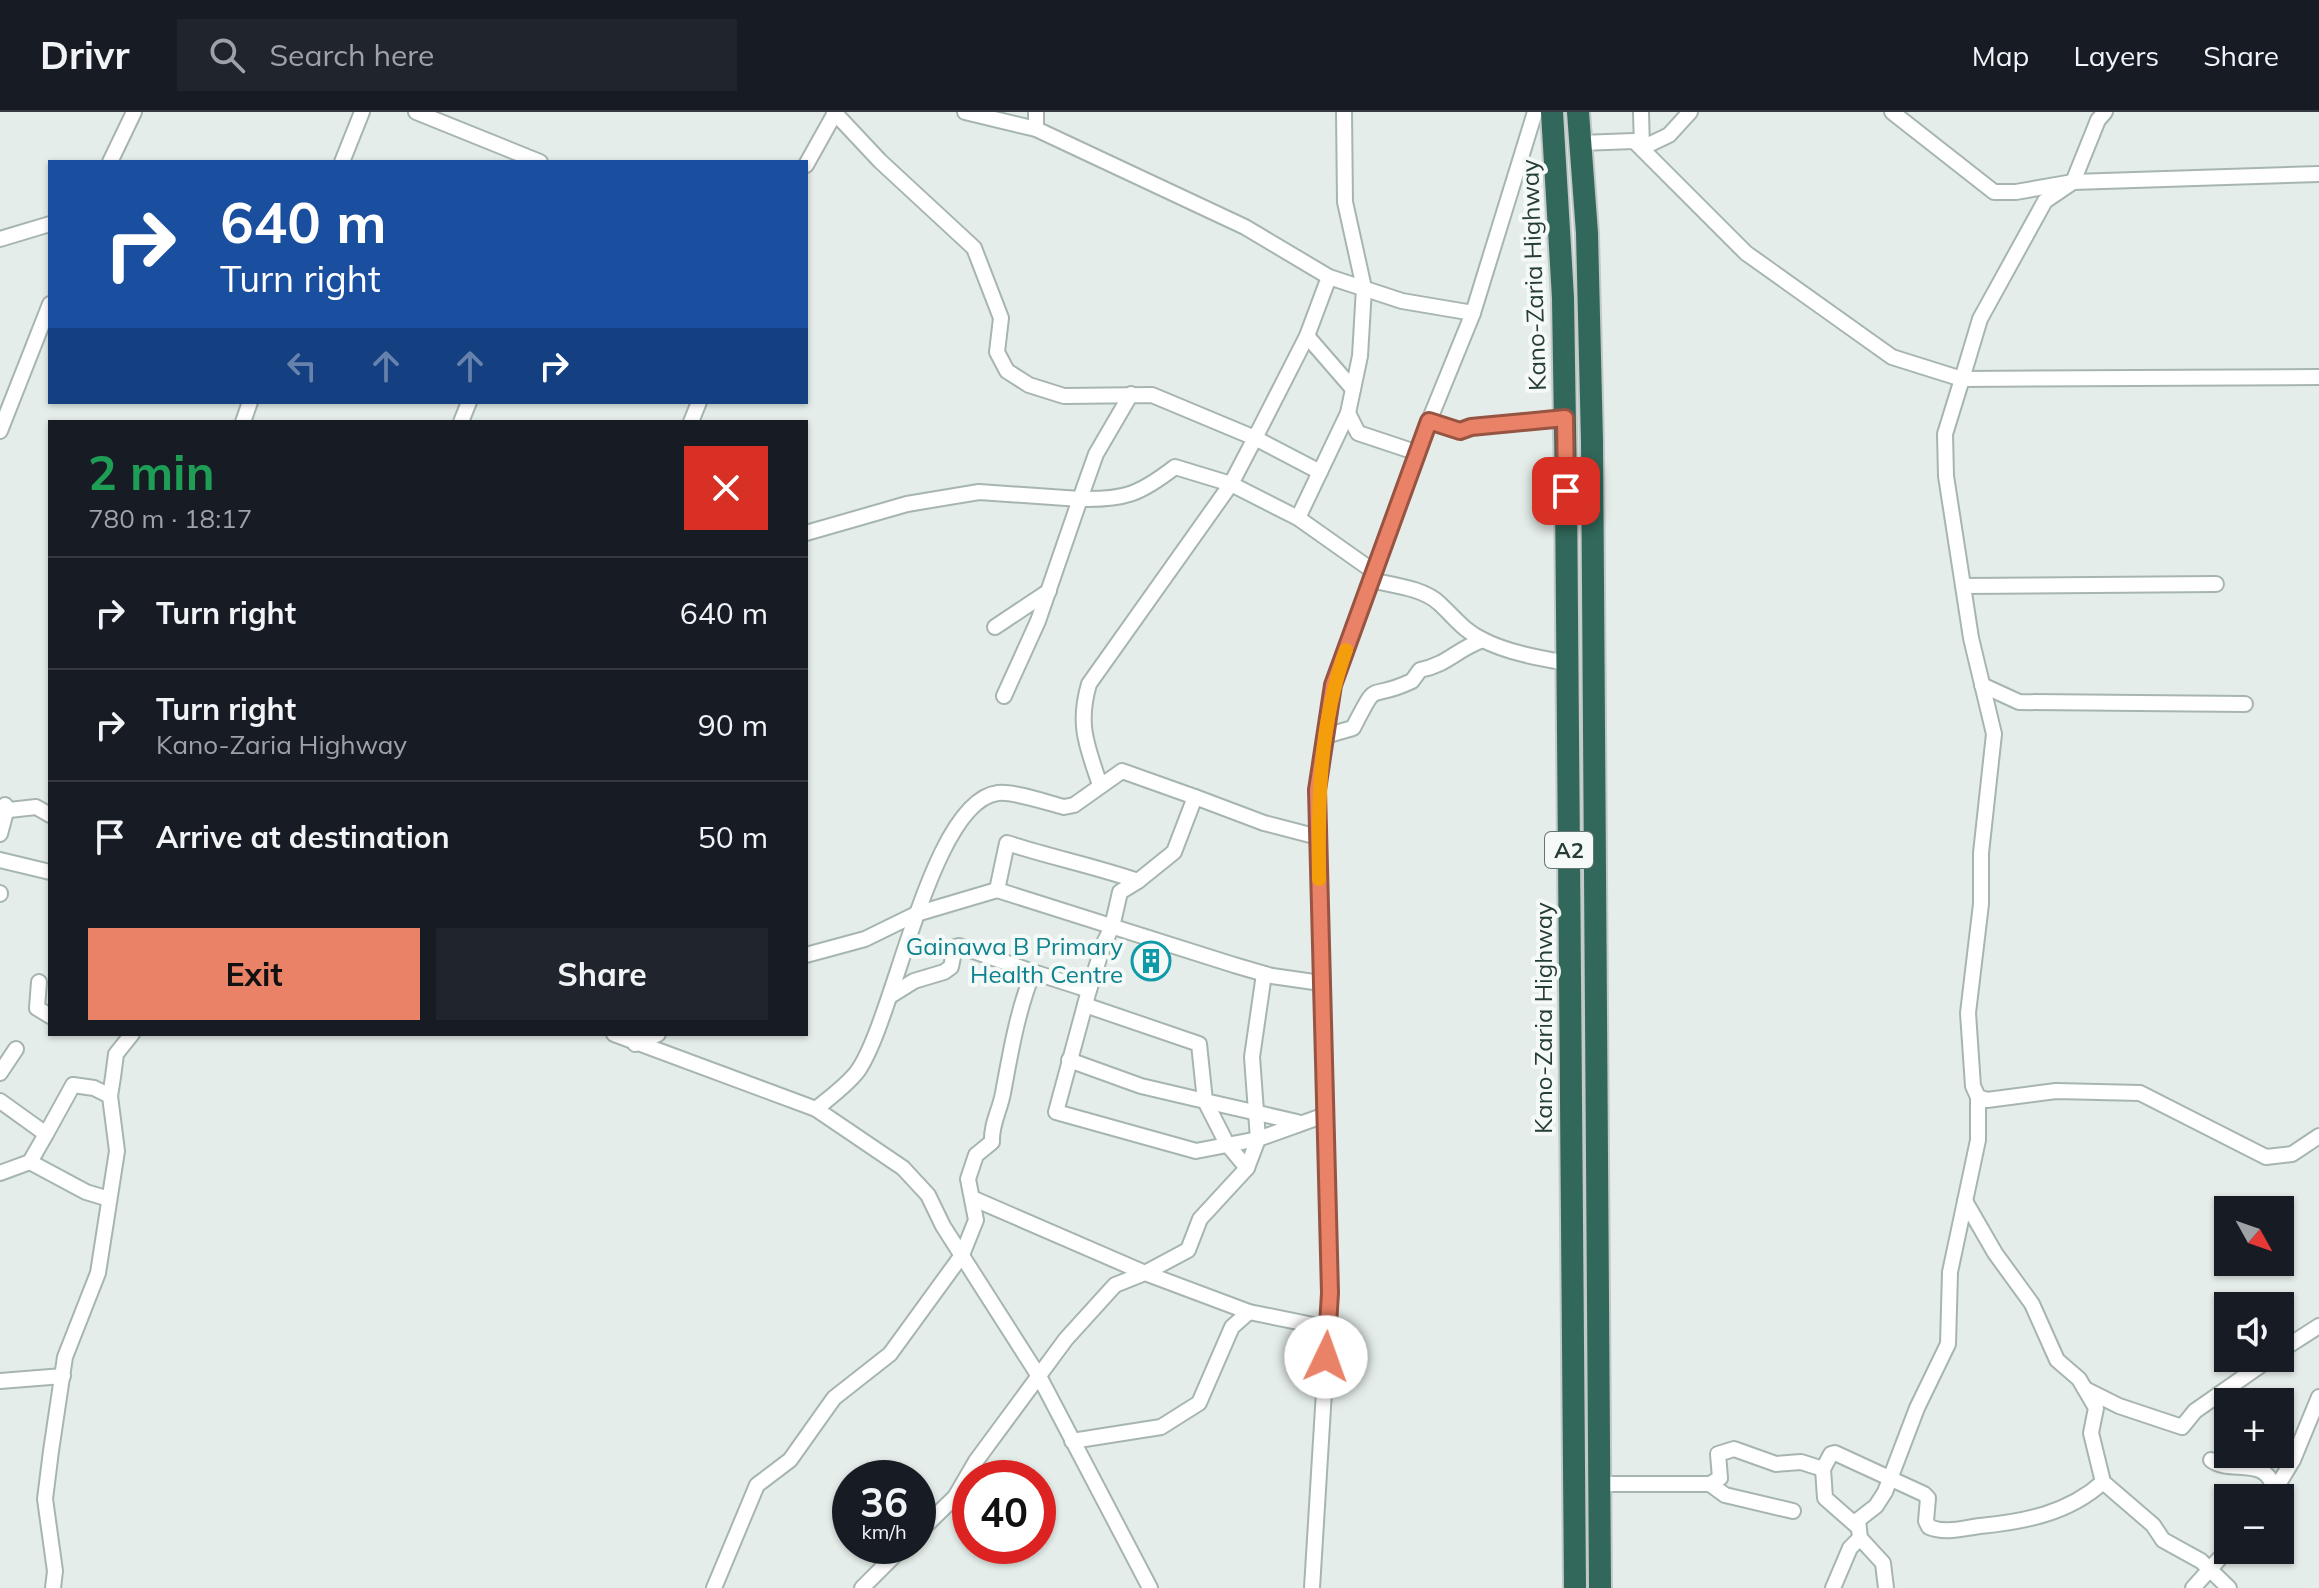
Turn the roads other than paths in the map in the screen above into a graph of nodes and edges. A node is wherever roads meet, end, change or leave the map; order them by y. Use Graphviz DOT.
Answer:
graph roads {
  1 [pos="134,112"];
  2 [pos="362,112"];
  3 [pos="416,112"];
  4 [pos="965,112"];
  5 [pos="1036,112"];
  6 [pos="1344,112"];
  7 [pos="1535,112"];
  8 [pos="1552,112"];
  9 [pos="1578,112"];
  10 [pos="1641,112"];
  11 [pos="1690,112"];
  12 [pos="1892,112"];
  13 [pos="2105,112"];
  14 [pos="835,113"];
  15 [pos="1036,129"];
  16 [pos="1580,143"];
  17 [pos="1642,148"];
  18 [pos="111,160"];
  19 [pos="343,160"];
  20 [pos="535,160"];
  21 [pos="808,161"];
  22 [pos="2319,174"];
  23 [pos="2073,182"];
  24 [pos="48,225"];
  25 [pos="0,239"];
  26 [pos="1329,277"];
  27 [pos="1364,288"];
  28 [pos="48,309"];
  29 [pos="1473,313"];
  30 [pos="1307,336"];
  31 [pos="2319,377"];
  32 [pos="1962,379"];
  33 [pos="1353,389"];
  34 [pos="1131,394"];
  35 [pos="1348,413"];
  36 [pos="1565,418"];
  37 [pos="1429,421"];
  38 [pos="0,431"];
  39 [pos="1255,438"];
  40 [pos="1418,453"];
  41 [pos="1320,472"];
  42 [pos="1231,484"];
  43 [pos="1080,499"];
  44 [pos="1298,518"];
  45 [pos="808,532"];
  46 [pos="1372,576"];
  47 [pos="2216,584"];
  48 [pos="1963,586"];
  49 [pos="1049,591"];
  50 [pos="995,627"];
  51 [pos="1483,640"];
  52 [pos="1567,663"];
  53 [pos="1982,685"];
  54 [pos="1004,696"];
  55 [pos="2245,704"];
  56 [pos="1325,736"];
  57 [pos="1100,785"];
  58 [pos="1195,797"];
  59 [pos="2,807"];
  60 [pos="48,814"];
  61 [pos="0,834"];
  62 [pos="1318,837"];
  63 [pos="0,860"];
  64 [pos="48,872"];
  65 [pos="1138,881"];
  66 [pos="997,890"];
  67 [pos="916,914"];
  68 [pos="1112,927"];
  69 [pos="808,954"];
  70 [pos="1033,972"];
  71 [pos="1264,974"];
  72 [pos="39,982"];
  73 [pos="1321,983"];
  74 [pos="1089,990"];
  75 [pos="890,996"];
  76 [pos="1085,1005"];
  77 [pos="48,1015"];
  78 [pos="130,1036"];
  79 [pos="618,1036"];
  80 [pos="653,1036"];
  81 [pos="635,1044"];
  82 [pos="16,1049"];
  83 [pos="1069,1060"];
  84 [pos="0,1073"];
  85 [pos="110,1096"];
  86 [pos="1978,1097"];
  87 [pos="0,1101"];
  88 [pos="1205,1101"];
  89 [pos="816,1109"];
  90 [pos="1256,1113"];
  91 [pos="1325,1115"];
  92 [pos="1298,1122"];
  93 [pos="46,1134"];
  94 [pos="2319,1136"];
  95 [pos="1258,1139"];
  96 [pos="1227,1144"];
  97 [pos="30,1162"];
  98 [pos="1247,1168"];
  99 [pos="0,1173"];
  100 [pos="972,1198"];
  101 [pos="109,1199"];
  102 [pos="1965,1201"];
  103 [pos="962,1255"];
  104 [pos="1145,1273"];
  105 [pos="1249,1312"];
  106 [pos="2319,1326"];
  107 [pos="1328,1328"];
  108 [pos="2294,1342"];
  109 [pos="2251,1372"];
  110 [pos="63,1376"];
  111 [pos="1040,1378"];
  112 [pos="0,1381"];
  113 [pos="2085,1389"];
  114 [pos="2319,1397"];
  115 [pos="1072,1441"];
  116 [pos="2211,1460"];
  117 [pos="1823,1469"];
  118 [pos="1890,1479"];
  119 [pos="2103,1482"];
  120 [pos="1600,1484"];
  121 [pos="1710,1484"];
  122 [pos="2271,1484"];
  123 [pos="2278,1484"];
  124 [pos="2117,1496"];
  125 [pos="2075,1502"];
  126 [pos="1793,1511"];
  127 [pos="936,1515"];
  128 [pos="1859,1532"];
  129 [pos="886,1564"];
  130 [pos="2215,1564"];
  131 [pos="2210,1570"];
  132 [pos="53,1588"];
  133 [pos="714,1588"];
  134 [pos="862,1588"];
  135 [pos="1150,1588"];
  136 [pos="1312,1588"];
  137 [pos="1575,1588"];
  138 [pos="1600,1588"];
  139 [pos="1833,1588"];
  140 [pos="1886,1588"];
  141 [pos="2193,1588"];
  142 [pos="2229,1588"];
  1 -- 18 [label="street"];
  2 -- 19 [label="street"];
  3 -- 20 [label="street"];
  4 -- 15 [label="street"];
  5 -- 15 [label="street"];
  6 -- 27 [label="street"];
  7 -- 29 [label="street"];
  8 -- 36 [label="highway, Kano-Zaria Highway / A2"];
  9 -- 16 [label="highway, A2"];
  10 -- 17 [label="street"];
  11 -- 17 [label="street"];
  12 -- 23 [label="street"];
  13 -- 23 [label="street"];
  14 -- 21 [label="street"];
  14 -- 34 [label="street"];
  15 -- 26 [label="street"];
  16 -- 17 [label="street"];
  16 -- 120 [label="highway, A2"];
  17 -- 32 [label="street"];
  22 -- 23 [label="street"];
  23 -- 32 [label="street"];
  24 -- 25 [label="street"];
  26 -- 27 [label="street"];
  26 -- 30 [label="street"];
  27 -- 29 [label="street"];
  27 -- 33 [label="street"];
  28 -- 38 [label="street"];
  29 -- 37 [label="street"];
  30 -- 33 [label="street"];
  30 -- 39 [label="street"];
  31 -- 32 [label="street"];
  32 -- 48 [label="street"];
  33 -- 35 [label="street"];
  34 -- 39 [label="street"];
  34 -- 43 [label="street"];
  35 -- 40 [label="street"];
  35 -- 41 [label="street"];
  36 -- 37 [label="street"];
  36 -- 52 [label="highway, Kano-Zaria Highway / A2"];
  37 -- 40 [label="street"];
  39 -- 41 [label="street"];
  39 -- 42 [label="street"];
  40 -- 46 [label="street"];
  41 -- 44 [label="street"];
  42 -- 43 [label="street"];
  42 -- 44 [label="street"];
  42 -- 57 [label="street"];
  43 -- 45 [label="street"];
  43 -- 49 [label="street"];
  44 -- 46 [label="street"];
  46 -- 51 [label="street"];
  46 -- 56 [label="street"];
  47 -- 48 [label="street"];
  48 -- 53 [label="street"];
  49 -- 50 [label="street"];
  49 -- 54 [label="street"];
  51 -- 52 [label="street"];
  51 -- 56 [label="street"];
  52 -- 137 [label="highway, Kano-Zaria Highway / A2"];
  53 -- 55 [label="street"];
  53 -- 86 [label="street"];
  56 -- 62 [label="street"];
  57 -- 58 [label="street"];
  57 -- 67 [label="street"];
  58 -- 62 [label="street"];
  58 -- 65 [label="street"];
  59 -- 60 [label="street"];
  59 -- 61 [label="street"];
  62 -- 73 [label="street"];
  63 -- 64 [label="street"];
  65 -- 66 [label="street"];
  65 -- 68 [label="street"];
  66 -- 67 [label="street"];
  66 -- 68 [label="street"];
  67 -- 69 [label="street"];
  67 -- 75 [label="street"];
  68 -- 71 [label="street"];
  68 -- 74 [label="street"];
  70 -- 74 [label="street"];
  70 -- 75 [label="street"];
  70 -- 100 [label="street"];
  71 -- 73 [label="street"];
  71 -- 90 [label="street"];
  72 -- 77 [label="street"];
  73 -- 91 [label="street"];
  74 -- 76 [label="street"];
  75 -- 89 [label="street"];
  76 -- 83 [label="street"];
  76 -- 88 [label="street"];
  78 -- 85 [label="street"];
  79 -- 81 [label="street"];
  80 -- 81 [label="street"];
  81 -- 89 [label="street"];
  82 -- 84 [label="street"];
  83 -- 88 [label="street"];
  83 -- 96 [label="street"];
  85 -- 93 [label="street"];
  85 -- 101 [label="street"];
  86 -- 94 [label="street"];
  86 -- 102 [label="street"];
  87 -- 93 [label="street"];
  88 -- 90 [label="street"];
  88 -- 96 [label="street"];
  89 -- 103 [label="street"];
  90 -- 92 [label="street"];
  90 -- 95 [label="street"];
  91 -- 92 [label="street"];
  91 -- 107 [label="street"];
  92 -- 95 [label="street"];
  93 -- 97 [label="street"];
  95 -- 96 [label="street"];
  95 -- 98 [label="street"];
  96 -- 98 [label="street"];
  97 -- 99 [label="street"];
  97 -- 101 [label="street"];
  98 -- 104 [label="street"];
  100 -- 103 [label="street"];
  100 -- 104 [label="street"];
  101 -- 110 [label="street"];
  102 -- 113 [label="street"];
  102 -- 118 [label="street"];
  103 -- 111 [label="street"];
  103 -- 133 [label="street"];
  104 -- 105 [label="street"];
  104 -- 111 [label="street"];
  105 -- 107 [label="street"];
  105 -- 115 [label="street"];
  106 -- 108 [label="street"];
  107 -- 136 [label="street"];
  109 -- 113 [label="street"];
  110 -- 112 [label="street"];
  110 -- 132 [label="street"];
  111 -- 115 [label="street"];
  111 -- 127 [label="street"];
  113 -- 119 [label="street"];
  114 -- 123 [label="street"];
  115 -- 135 [label="street"];
  116 -- 122 [label="street"];
  117 -- 118 [label="street"];
  117 -- 121 [label="street"];
  117 -- 128 [label="street"];
  118 -- 125 [label="street"];
  118 -- 128 [label="street"];
  119 -- 124 [label="street"];
  119 -- 125 [label="street"];
  120 -- 121 [label="street"];
  120 -- 138 [label="highway, A2"];
  121 -- 126 [label="street"];
  124 -- 125 [label="street"];
  124 -- 131 [label="street"];
  128 -- 139 [label="street"];
  128 -- 140 [label="street"];
  129 -- 134 [label="street"];
  130 -- 131 [label="street"];
  131 -- 141 [label="street"];
  131 -- 142 [label="street"];
}
